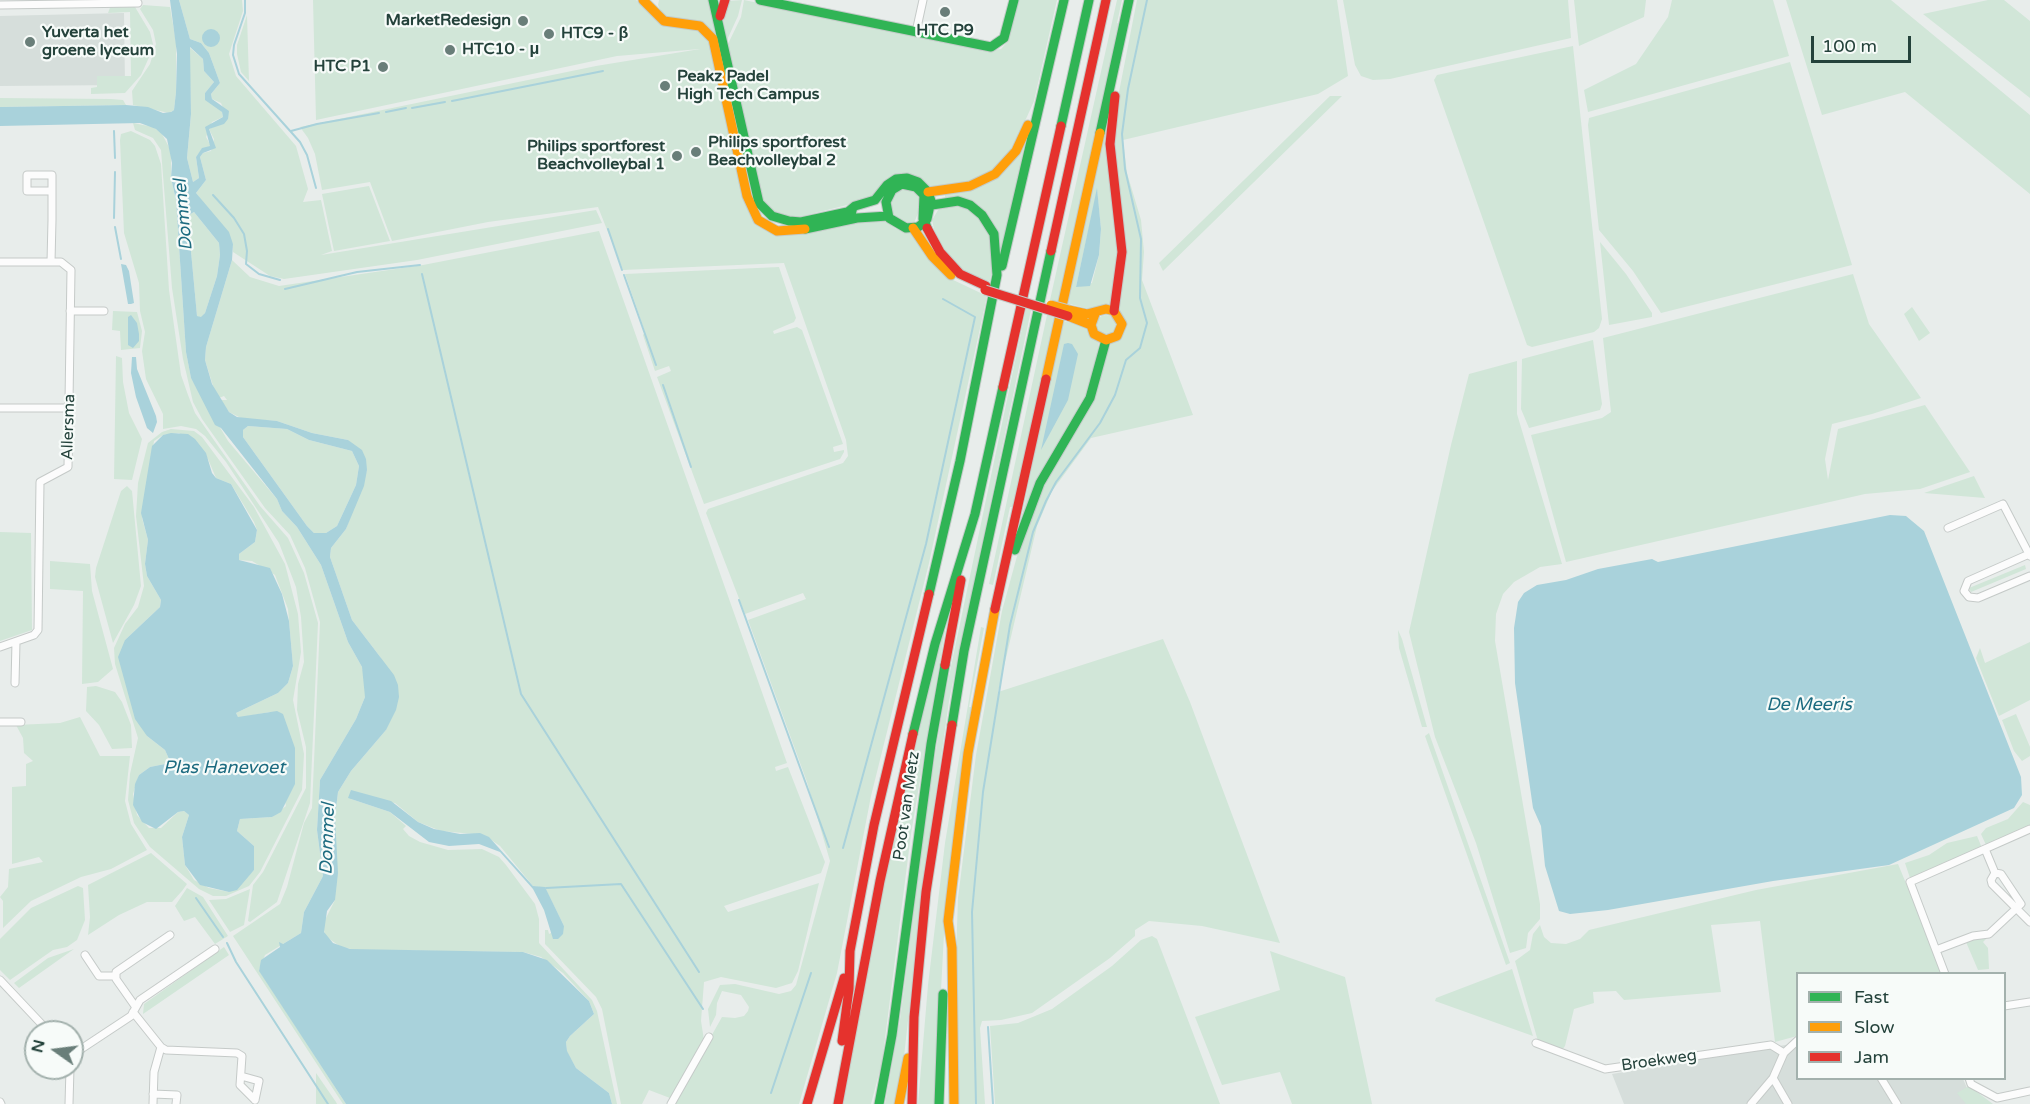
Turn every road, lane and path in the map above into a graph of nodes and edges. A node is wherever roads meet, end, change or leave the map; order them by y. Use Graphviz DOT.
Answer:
graph roads {
  1 [pos="643,0"];
  2 [pos="656,0"];
  3 [pos="713,0"];
  4 [pos="724,0"];
  5 [pos="760,0"];
  6 [pos="922,0"];
  7 [pos="1014,0"];
  8 [pos="1064,0"];
  9 [pos="1089,0"];
  10 [pos="1106,0"];
  11 [pos="1129,0"];
  12 [pos="138,3"];
  13 [pos="0,5"];
  14 [pos="655,11"];
  15 [pos="720,24"];
  16 [pos="1122,29"];
  17 [pos="916,32"];
  18 [pos="1048,64"];
  19 [pos="52,191"];
  20 [pos="925,192"];
  21 [pos="883,198"];
  22 [pos="932,204"];
  23 [pos="888,216"];
  24 [pos="925,222"];
  25 [pos="913,228"];
  26 [pos="0,262"];
  27 [pos="51,262"];
  28 [pos="985,288"];
  29 [pos="70,311"];
  30 [pos="104,311"];
  31 [pos="1114,311"];
  32 [pos="1068,313"];
  33 [pos="1095,314"];
  34 [pos="1091,325"];
  35 [pos="1106,340"];
  36 [pos="982,352"];
  37 [pos="2,408"];
  38 [pos="70,408"];
  39 [pos="975,514"];
  40 [pos="1948,528"];
  41 [pos="2030,555"];
  42 [pos="2030,576"];
  43 [pos="998,593"];
  44 [pos="16,642"];
  45 [pos="0,647"];
  46 [pos="15,683"];
  47 [pos="0,722"];
  48 [pos="21,722"];
  49 [pos="2030,829"];
  50 [pos="1985,849"];
  51 [pos="1995,873"];
  52 [pos="2016,908"];
  53 [pos="2029,919"];
  54 [pos="948,921"];
  55 [pos="170,935"];
  56 [pos="215,949"];
  57 [pos="1936,950"];
  58 [pos="850,951"];
  59 [pos="85,955"];
  60 [pos="1944,972"];
  61 [pos="115,976"];
  62 [pos="0,980"];
  63 [pos="2030,1002"];
  64 [pos="2006,1006"];
  65 [pos="134,1009"];
  66 [pos="914,1017"];
  67 [pos="38,1020"];
  68 [pos="709,1038"];
  69 [pos="1796,1041"];
  70 [pos="1536,1043"];
  71 [pos="84,1047"];
  72 [pos="161,1047"];
  73 [pos="1784,1053"];
  74 [pos="241,1076"];
  75 [pos="1773,1078"];
  76 [pos="70,1080"];
  77 [pos="1882,1080"];
  78 [pos="1970,1080"];
  79 [pos="2030,1091"];
  80 [pos="153,1094"];
  81 [pos="69,1104"];
  82 [pos="153,1104"];
  83 [pos="176,1104"];
  84 [pos="671,1104"];
  85 [pos="807,1104"];
  86 [pos="832,1104"];
  87 [pos="838,1104"];
  88 [pos="879,1104"];
  89 [pos="899,1104"];
  90 [pos="912,1104"];
  91 [pos="939,1104"];
  92 [pos="954,1104"];
  93 [pos="1751,1104"];
  94 [pos="1788,1104"];
  95 [pos="1898,1104"];
  1 -- 14 [label="main road"];
  2 -- 14 [label="main road"];
  3 -- 15 [label="main road"];
  4 -- 15 [label="main road"];
  5 -- 17 [label="main road"];
  6 -- 17 [label="street"];
  7 -- 17 [label="main road"];
  8 -- 18 [label="main road"];
  9 -- 39 [label="main road"];
  10 -- 66 [label="main road"];
  11 -- 16 [label="main road"];
  12 -- 13 [label="street"];
  14 -- 23 [label="main road"];
  15 -- 21 [label="main road"];
  16 -- 31 [label="main road"];
  16 -- 43 [label="main road"];
  18 -- 20 [label="main road"];
  18 -- 36 [label="main road"];
  19 -- 27 [label="street"];
  20 -- 21 [label="main road"];
  20 -- 22 [label="main road"];
  20 -- 24 [label="main road"];
  21 -- 23 [label="main road"];
  22 -- 24 [label="main road"];
  22 -- 36 [label="main road"];
  23 -- 25 [label="main road"];
  24 -- 25 [label="main road"];
  24 -- 28 [label="main road"];
  25 -- 28 [label="main road"];
  26 -- 27 [label="street"];
  27 -- 29 [label="street, Allersma"];
  28 -- 32 [label="main road, bridge"];
  29 -- 30 [label="street"];
  29 -- 38 [label="street, Allersma"];
  31 -- 33 [label="main road"];
  31 -- 35 [label="main road"];
  32 -- 33 [label="main road"];
  32 -- 34 [label="main road"];
  33 -- 34 [label="main road"];
  34 -- 35 [label="main road"];
  35 -- 43 [label="main road"];
  36 -- 58 [label="main road"];
  37 -- 38 [label="street"];
  38 -- 44 [label="street, Allersma"];
  39 -- 87 [label="main road"];
  39 -- 88 [label="main road, Poot van Metz"];
  40 -- 41 [label="street"];
  41 -- 42 [label="street"];
  43 -- 54 [label="main road"];
  44 -- 45 [label="street"];
  44 -- 46 [label="street"];
  47 -- 48 [label="street"];
  49 -- 50 [label="street"];
  50 -- 51 [label="street"];
  50 -- 57 [label="street"];
  51 -- 52 [label="street"];
  51 -- 52 [label="street"];
  52 -- 53 [label="street"];
  52 -- 57 [label="street"];
  54 -- 91 [label="main road"];
  54 -- 92 [label="main road"];
  55 -- 61 [label="street"];
  56 -- 65 [label="street"];
  57 -- 60 [label="street"];
  58 -- 85 [label="main road"];
  58 -- 86 [label="main road"];
  59 -- 61 [label="street"];
  61 -- 65 [label="street"];
  62 -- 67 [label="street"];
  63 -- 64 [label="street"];
  65 -- 71 [label="street"];
  65 -- 72 [label="street"];
  66 -- 89 [label="main road"];
  66 -- 90 [label="main road"];
  68 -- 84 [label="street"];
  69 -- 73 [label="street"];
  70 -- 73 [label="street, Broekweg"];
  72 -- 74 [label="street"];
  72 -- 80 [label="street"];
  73 -- 75 [label="street"];
  75 -- 93 [label="street"];
  75 -- 94 [label="street"];
  76 -- 81 [label="street"];
  77 -- 95 [label="street"];
  78 -- 79 [label="street"];
  80 -- 82 [label="street"];
  80 -- 83 [label="street"];
}
